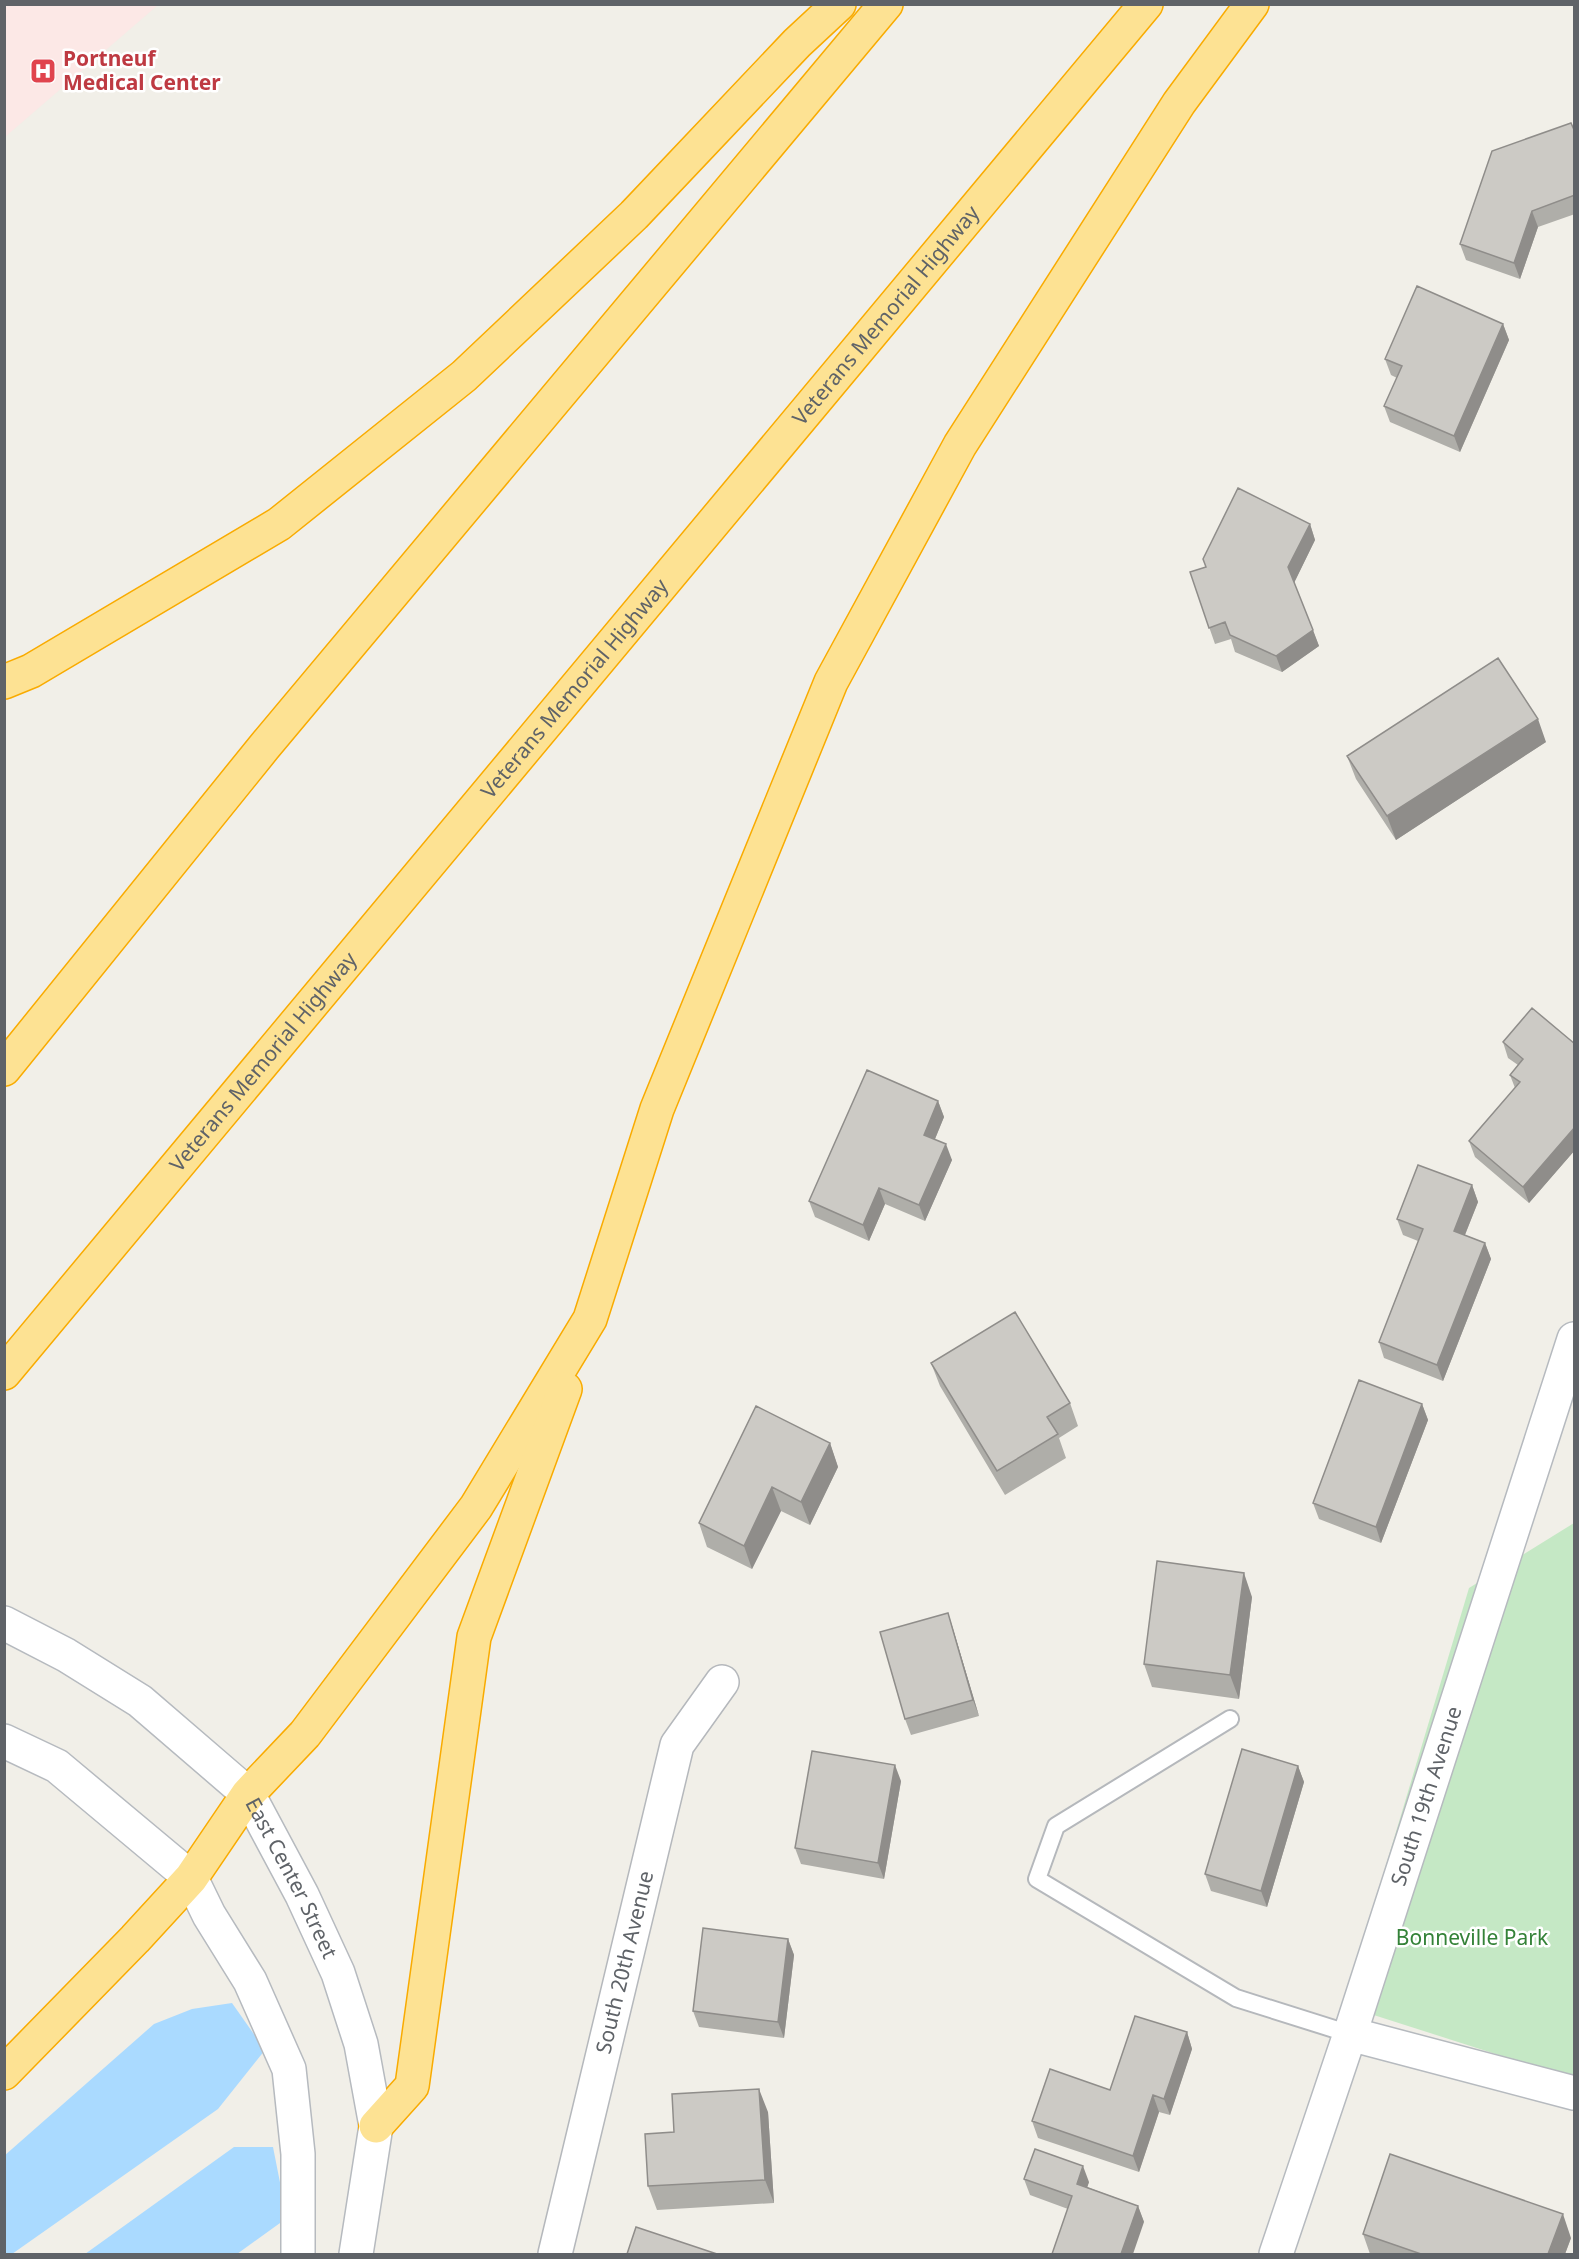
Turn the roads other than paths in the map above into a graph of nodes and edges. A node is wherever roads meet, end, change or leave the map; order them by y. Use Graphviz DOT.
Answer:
graph roads {
  1 [pos="839,4"];
  2 [pos="886,4"];
  3 [pos="1146,4"];
  4 [pos="1252,4"];
  5 [pos="4,682"];
  6 [pos="4,1069"];
  7 [pos="590,1319"];
  8 [pos="1575,1338"];
  9 [pos="4,1373"];
  10 [pos="4,1623"];
  11 [pos="722,1682"];
  12 [pos="1230,1719"];
  13 [pos="4,1741"];
  14 [pos="248,1794"];
  15 [pos="191,1878"];
  16 [pos="1350,2034"];
  17 [pos="4,2073"];
  18 [pos="1575,2092"];
  19 [pos="376,2126"];
  20 [pos="298,2254"];
  21 [pos="356,2254"];
  22 [pos="555,2254"];
  23 [pos="1276,2254"];
  1 -- 5 [label="highway"];
  2 -- 6 [label="highway"];
  3 -- 9 [label="highway, Veterans Memorial Highway"];
  4 -- 7 [label="highway"];
  7 -- 14 [label="highway"];
  7 -- 19 [label="highway"];
  8 -- 16 [label="street, South 19th Avenue"];
  10 -- 14 [label="street, East Center Street"];
  11 -- 22 [label="street, South 20th Avenue"];
  12 -- 16 [label="lane"];
  13 -- 15 [label="street"];
  14 -- 15 [label="highway"];
  14 -- 19 [label="street, East Center Street"];
  15 -- 17 [label="highway"];
  15 -- 20 [label="street"];
  16 -- 18 [label="street"];
  16 -- 23 [label="street, South 19th Avenue"];
  19 -- 21 [label="street, East Center Street"];
}
